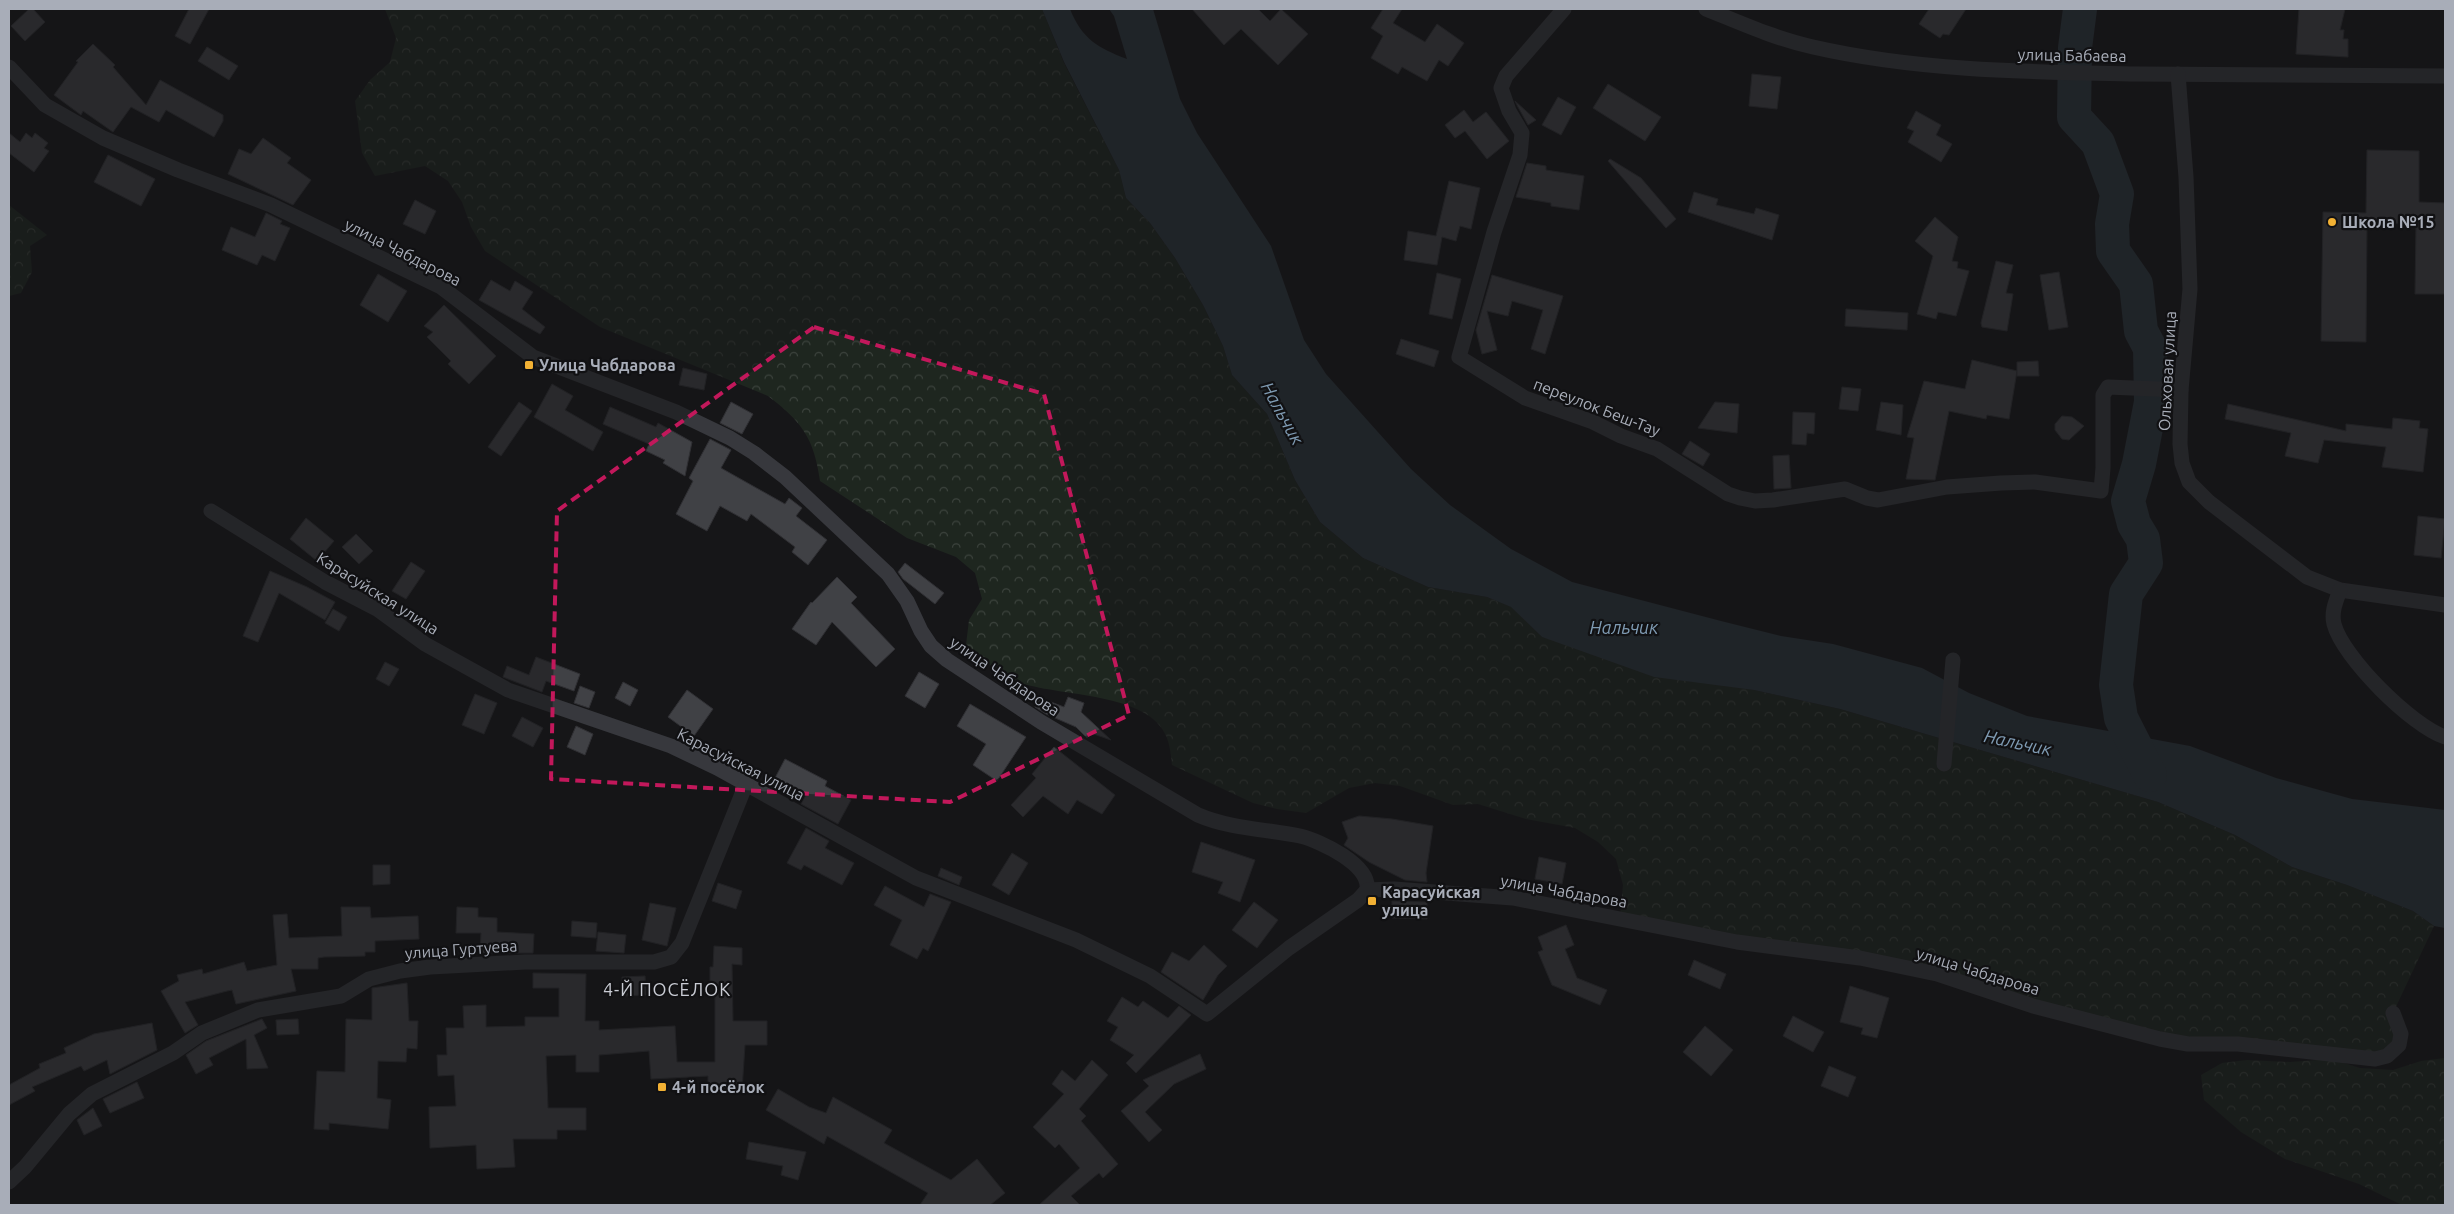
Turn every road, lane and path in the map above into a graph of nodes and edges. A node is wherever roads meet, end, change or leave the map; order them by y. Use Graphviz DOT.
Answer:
graph roads {
  1 [pos="1564,9"];
  2 [pos="1706,9"];
  3 [pos="9,67"];
  4 [pos="2178,74"];
  5 [pos="2445,76"];
  6 [pos="2174,389"];
  7 [pos="210,510"];
  8 [pos="2340,590"];
  9 [pos="2445,606"];
  10 [pos="1953,662"];
  11 [pos="2445,737"];
  12 [pos="1944,760"];
  13 [pos="746,784"];
  14 [pos="1368,890"];
  15 [pos="2393,1013"];
  16 [pos="9,1182"];
  1 -- 6 [label="street, переулок Беш-Тау"];
  2 -- 4 [label="street, улица Бабаева"];
  3 -- 14 [label="street, улица Чабдарова"];
  4 -- 5 [label="street, улица Бабаева"];
  4 -- 6 [label="street, Ольховая улица"];
  6 -- 8 [label="street, Ольховая улица"];
  7 -- 13 [label="street, Карасуйская улица"];
  8 -- 9 [label="street, Ольховая улица"];
  8 -- 11 [label="street"];
  10 -- 12 [label="street"];
  13 -- 14 [label="street, Карасуйская улица"];
  13 -- 16 [label="street, улица Гуртуева"];
  14 -- 15 [label="street, улица Чабдарова"];
}
